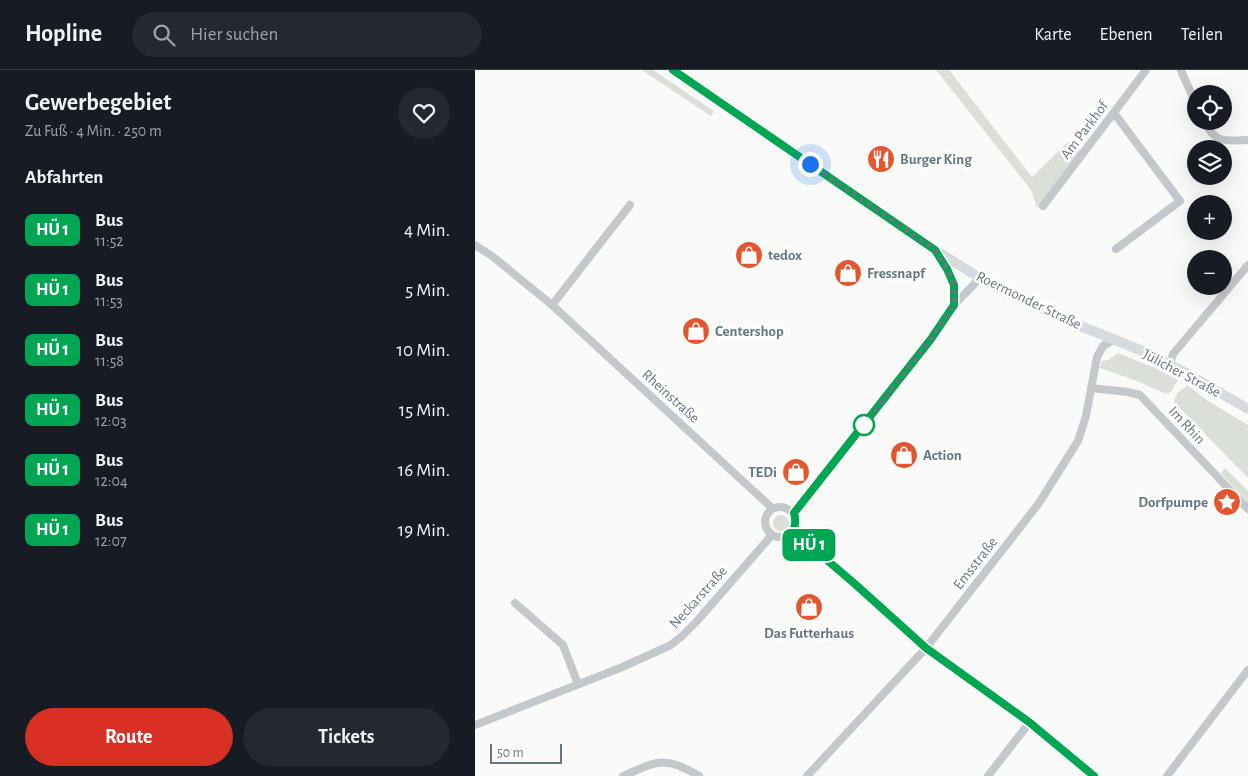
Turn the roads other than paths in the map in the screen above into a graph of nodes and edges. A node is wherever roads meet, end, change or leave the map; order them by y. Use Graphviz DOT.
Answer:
graph roads {
  1 [pos="673,70"];
  2 [pos="1146,70"];
  3 [pos="1181,70"];
  4 [pos="1188,85"];
  5 [pos="1114,113"];
  6 [pos="1209,130"];
  7 [pos="1248,140"];
  8 [pos="630,205"];
  9 [pos="1043,206"];
  10 [pos="475,245"];
  11 [pos="1115,249"];
  12 [pos="935,250"];
  13 [pos="1248,265"];
  14 [pos="980,278"];
  15 [pos="552,305"];
  16 [pos="954,305"];
  17 [pos="1115,339"];
  18 [pos="1170,364"];
  19 [pos="1091,388"];
  20 [pos="1248,409"];
  21 [pos="772,508"];
  22 [pos="1248,509"];
  23 [pos="794,513"];
  24 [pos="793,531"];
  25 [pos="772,535"];
  26 [pos="515,604"];
  27 [pos="926,648"];
  28 [pos="1248,670"];
  29 [pos="578,684"];
  30 [pos="1029,722"];
  31 [pos="475,725"];
  32 [pos="623,776"];
  33 [pos="699,776"];
  34 [pos="807,776"];
  35 [pos="988,776"];
  36 [pos="1094,776"];
  37 [pos="1167,776"];
  1 -- 12 [label="main road, Roermonder Straße"];
  2 -- 5 [label="street, Am Parkhof"];
  3 -- 4 [label="street"];
  5 -- 9 [label="street, Am Parkhof"];
  5 -- 11 [label="street"];
  6 -- 7 [label="street"];
  8 -- 15 [label="street"];
  10 -- 15 [label="street, Rheinstraße"];
  12 -- 14 [label="main road, Roermonder Straße"];
  12 -- 16 [label="street"];
  13 -- 18 [label="street"];
  14 -- 16 [label="street"];
  14 -- 17 [label="main road, Roermonder Straße"];
  15 -- 21 [label="street, Rheinstraße"];
  16 -- 23 [label="street"];
  17 -- 18 [label="main road, Jülicher Straße"];
  17 -- 19 [label="street, Emsstraße"];
  18 -- 20 [label="main road, Jülicher Straße"];
  19 -- 22 [label="street, Im Rhin"];
  19 -- 27 [label="street, Emsstraße"];
  21 -- 23 [label="street, Rheinstraße"];
  21 -- 25 [label="street"];
  23 -- 24 [label="street"];
  24 -- 25 [label="street"];
  24 -- 27 [label="street"];
  25 -- 29 [label="street, Neckarstraße"];
  26 -- 29 [label="street"];
  27 -- 30 [label="street"];
  27 -- 34 [label="street, Emsstraße"];
  28 -- 37 [label="street"];
  29 -- 31 [label="street, Neckarstraße"];
  30 -- 35 [label="street"];
  30 -- 36 [label="street"];
  32 -- 33 [label="street"];
}
